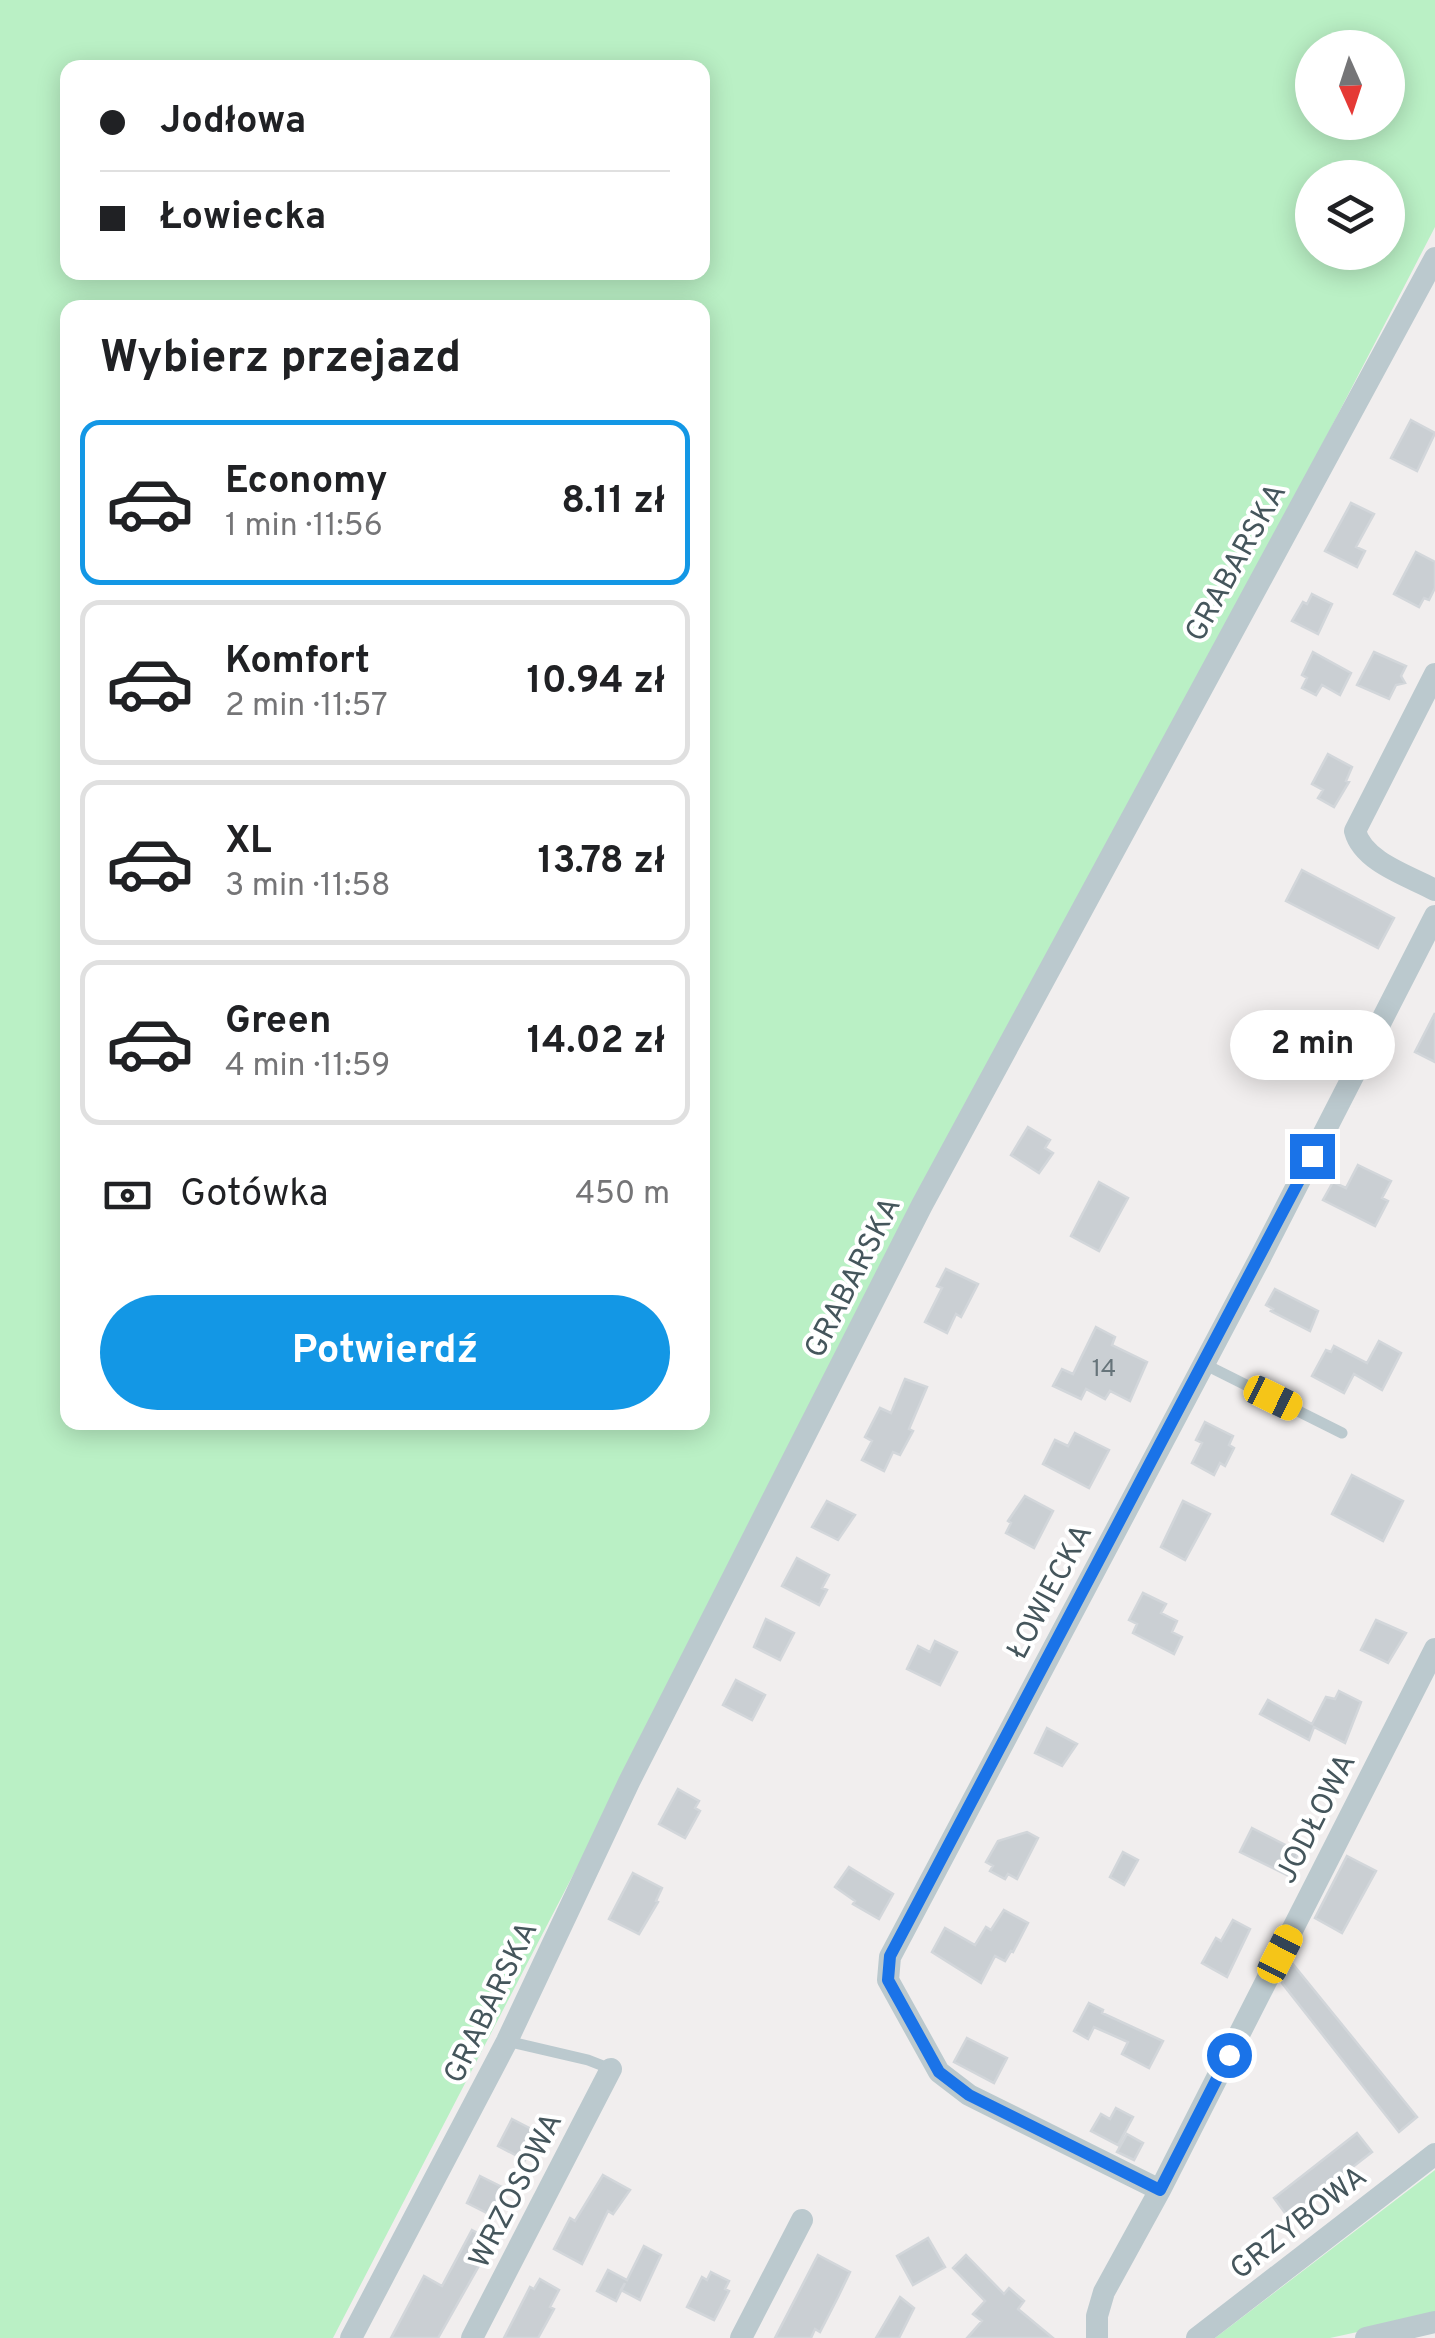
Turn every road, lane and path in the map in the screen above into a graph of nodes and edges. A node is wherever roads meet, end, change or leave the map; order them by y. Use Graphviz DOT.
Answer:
graph roads {
  1 [pos="1435,258"];
  2 [pos="1435,674"];
  3 [pos="1435,890"];
  4 [pos="1435,916"];
  5 [pos="1204,1364"];
  6 [pos="1342,1433"];
  7 [pos="1435,1650"];
  8 [pos="507,2041"];
  9 [pos="611,2069"];
  10 [pos="1435,2154"];
  11 [pos="1160,2190"];
  12 [pos="802,2220"];
  13 [pos="1435,2322"];
  14 [pos="351,2338"];
  15 [pos="472,2338"];
  16 [pos="741,2338"];
  17 [pos="1098,2338"];
  18 [pos="1197,2338"];
  19 [pos="1366,2338"];
  1 -- 8 [label="street, GRABARSKA"];
  2 -- 3 [label="street"];
  4 -- 5 [label="street, ŁOWIECKA"];
  5 -- 6 [label="lane"];
  5 -- 11 [label="street, ŁOWIECKA"];
  7 -- 11 [label="street, JODŁOWA"];
  8 -- 9 [label="lane"];
  8 -- 14 [label="street, GRABARSKA"];
  9 -- 15 [label="street, WRZOSOWA"];
  10 -- 18 [label="street, GRZYBOWA"];
  11 -- 17 [label="street, JODŁOWA"];
  12 -- 16 [label="street"];
  13 -- 19 [label="street"];
}
